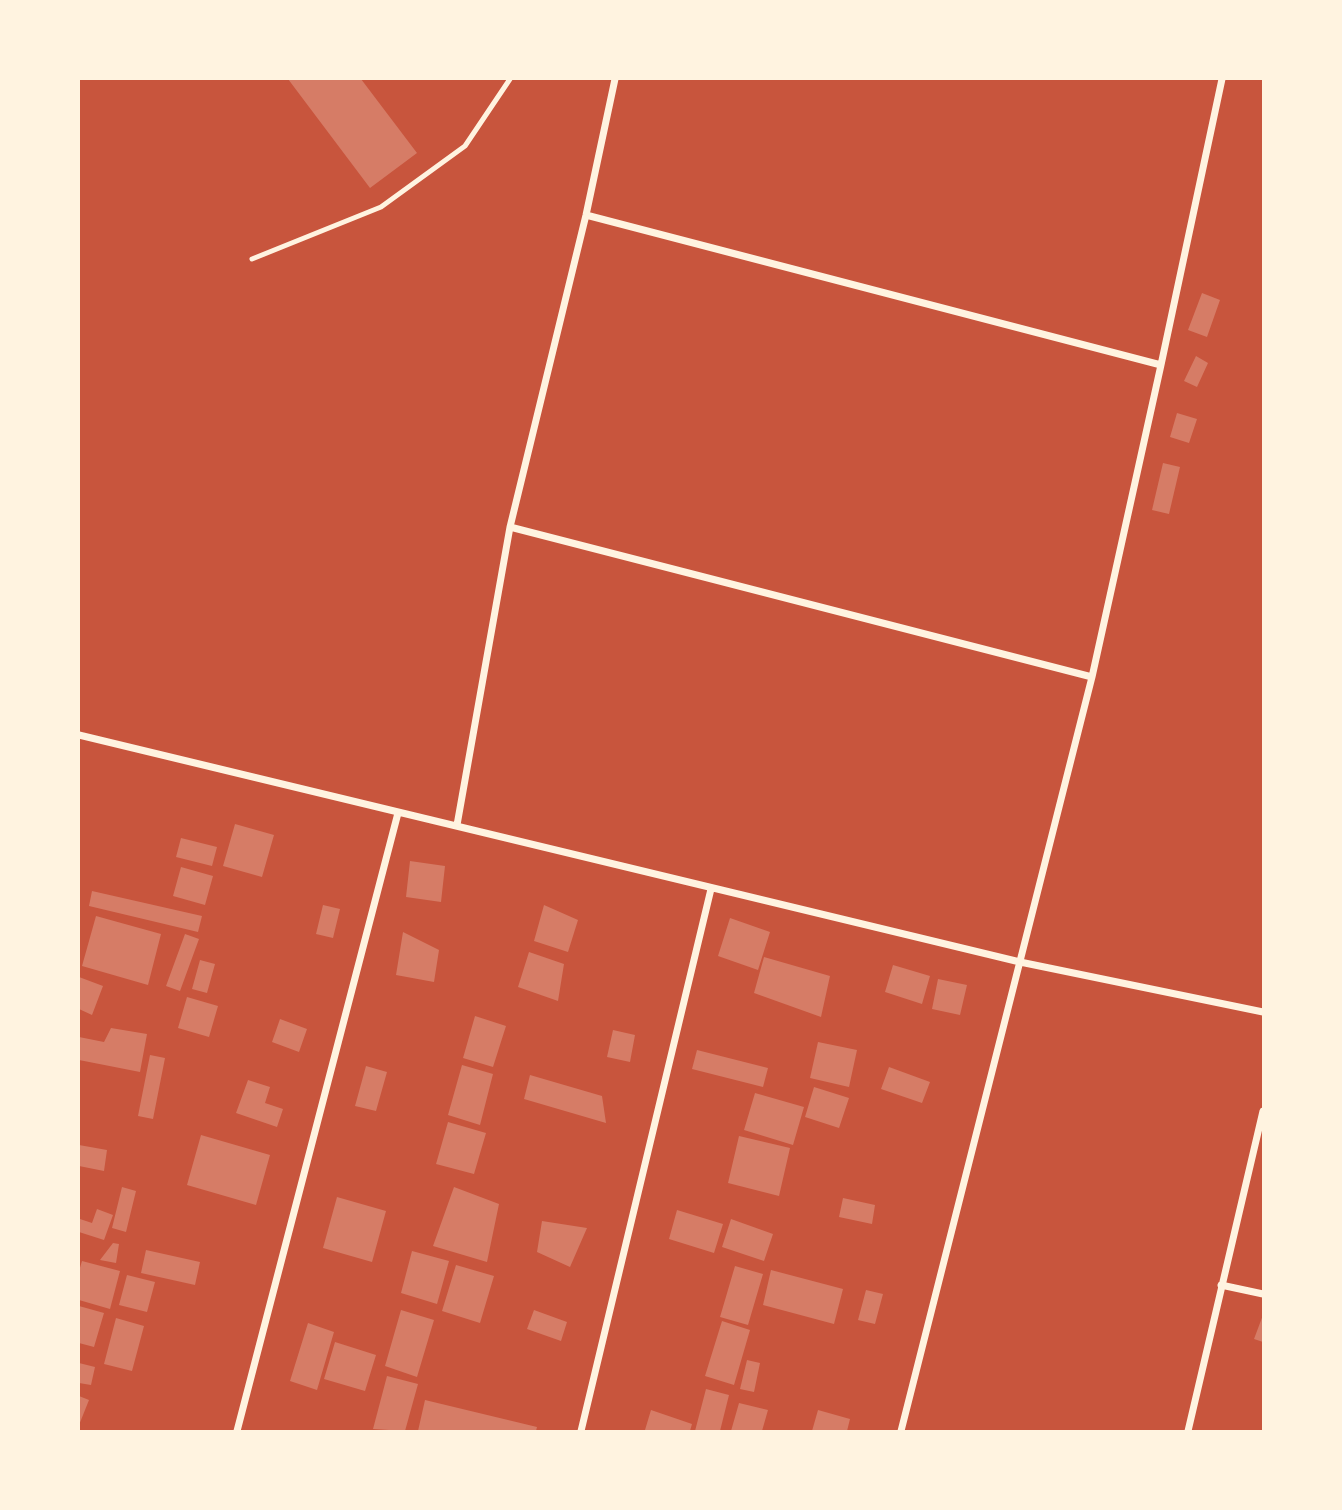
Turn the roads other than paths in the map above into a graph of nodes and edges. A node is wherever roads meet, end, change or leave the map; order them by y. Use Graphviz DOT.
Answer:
graph roads {
  1 [pos="510,79"];
  2 [pos="615,79"];
  3 [pos="1222,79"];
  4 [pos="586,215"];
  5 [pos="252,259"];
  6 [pos="1161,365"];
  7 [pos="510,527"];
  8 [pos="1092,677"];
  9 [pos="79,735"];
  10 [pos="398,813"];
  11 [pos="457,824"];
  12 [pos="711,889"];
  13 [pos="1020,962"];
  14 [pos="1263,1012"];
  15 [pos="1263,1111"];
  16 [pos="1221,1285"];
  17 [pos="1263,1294"];
  18 [pos="237,1431"];
  19 [pos="581,1431"];
  20 [pos="901,1431"];
  21 [pos="1188,1431"];
  1 -- 5 [label="lane"];
  2 -- 4 [label="street"];
  3 -- 6 [label="street"];
  4 -- 6 [label="street"];
  4 -- 7 [label="street"];
  6 -- 8 [label="street"];
  7 -- 8 [label="street"];
  7 -- 11 [label="street"];
  8 -- 13 [label="street"];
  9 -- 10 [label="street"];
  10 -- 11 [label="street"];
  10 -- 18 [label="street"];
  11 -- 12 [label="street"];
  12 -- 13 [label="street"];
  12 -- 19 [label="street"];
  13 -- 14 [label="street"];
  13 -- 20 [label="street"];
  15 -- 16 [label="street"];
  16 -- 17 [label="street"];
  16 -- 21 [label="street"];
}
